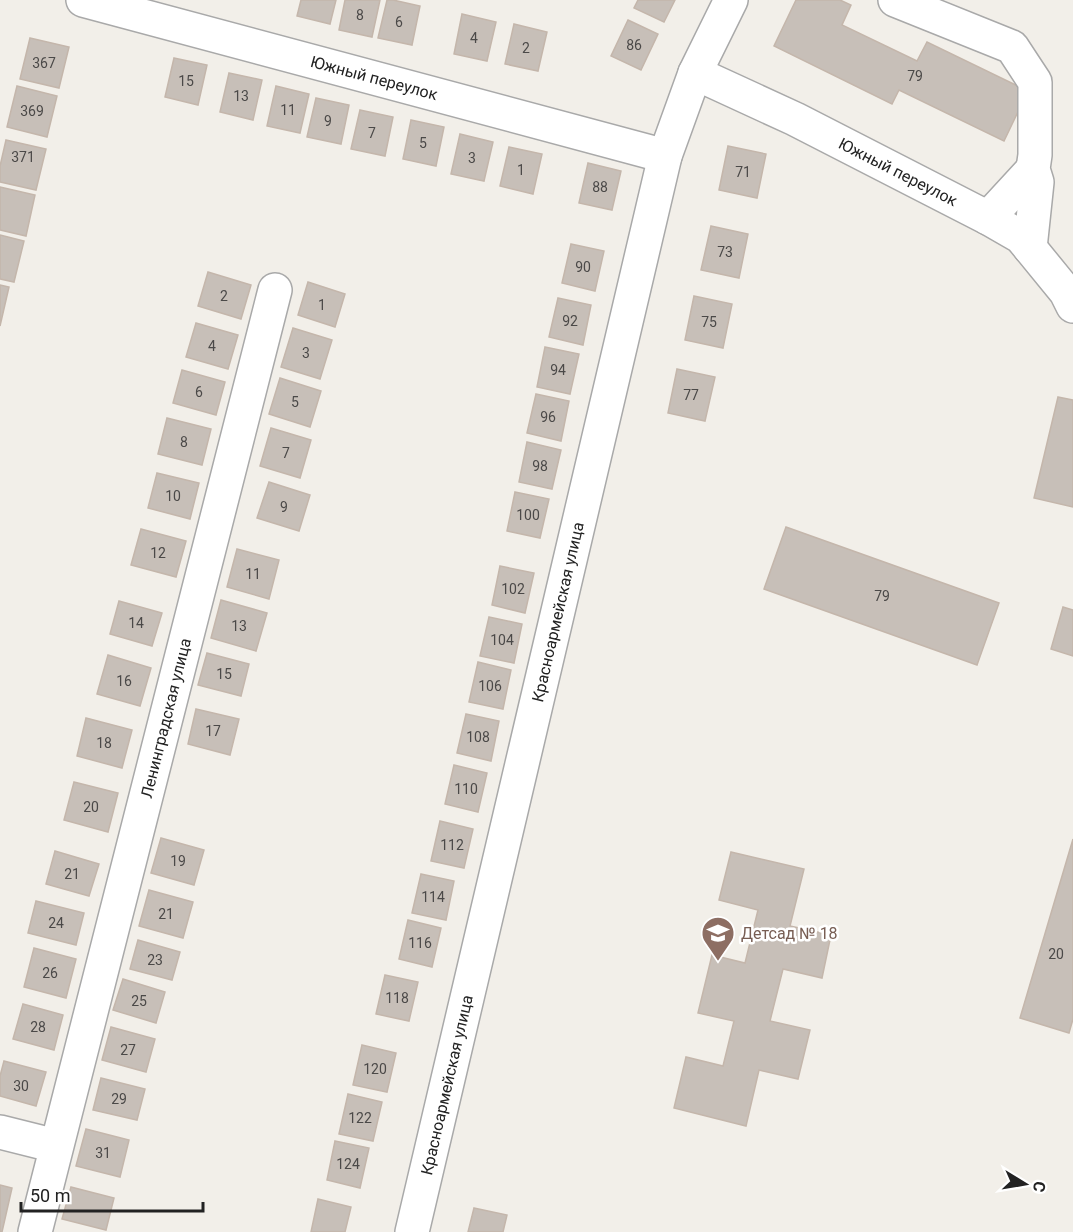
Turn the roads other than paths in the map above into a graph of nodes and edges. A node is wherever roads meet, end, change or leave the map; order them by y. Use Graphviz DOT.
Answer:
graph roads {
  1 [pos="83,0"];
  2 [pos="730,0"];
  3 [pos="895,0"];
  4 [pos="695,72"];
  5 [pos="665,156"];
  6 [pos="1033,169"];
  7 [pos="988,218"];
  8 [pos="1030,249"];
  9 [pos="275,290"];
  10 [pos="1073,306"];
  11 [pos="0,1132"];
  12 [pos="56,1146"];
  13 [pos="35,1232"];
  14 [pos="412,1232"];
  1 -- 5 [label="street, Южный переулок"];
  2 -- 4 [label="street, Красноармейская улица"];
  3 -- 6 [label="street"];
  4 -- 5 [label="street, Красноармейская улица"];
  4 -- 7 [label="street, Южный переулок"];
  5 -- 14 [label="street, Красноармейская улица"];
  6 -- 7 [label="street"];
  6 -- 8 [label="street"];
  7 -- 8 [label="street, Южный переулок"];
  8 -- 10 [label="street, Южный переулок"];
  9 -- 12 [label="street, Ленинградская улица"];
  11 -- 12 [label="street"];
  12 -- 13 [label="street, Ленинградская улица"];
}
